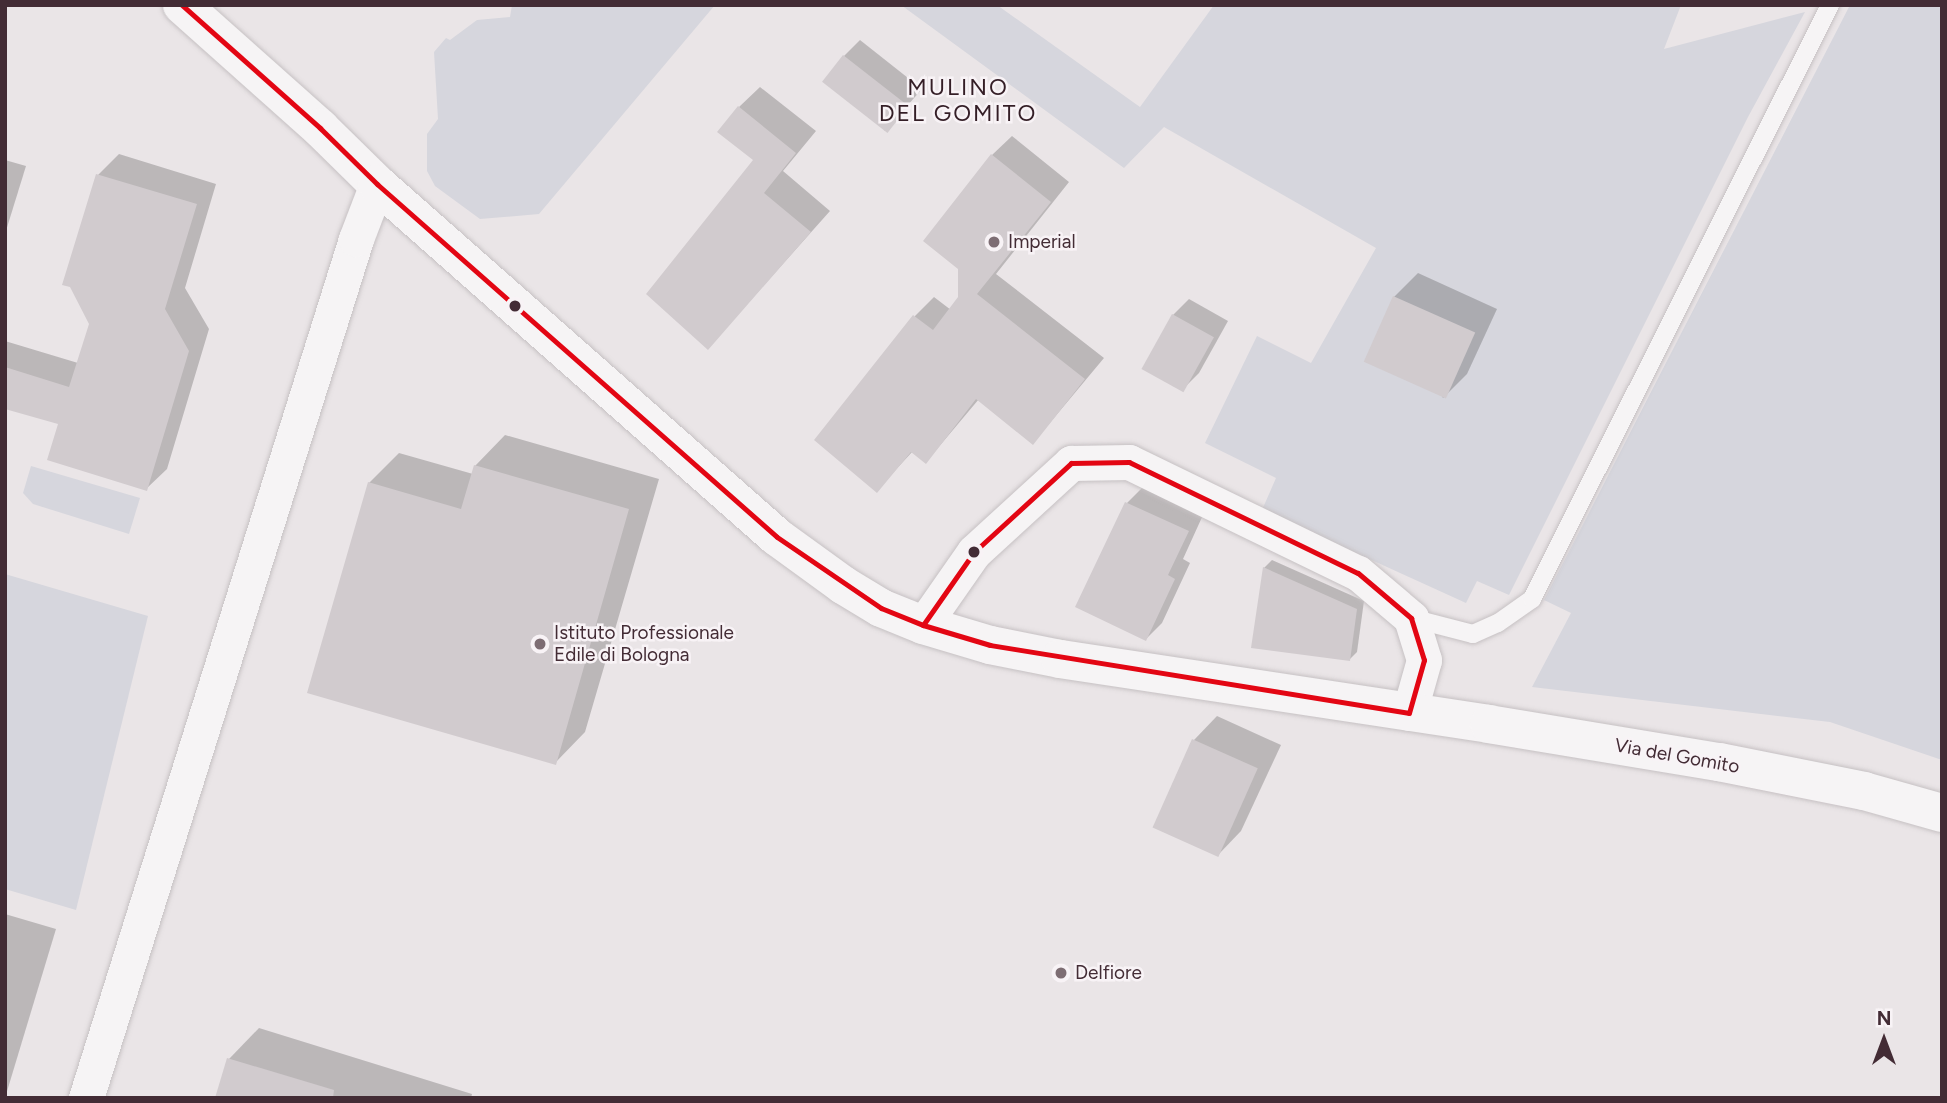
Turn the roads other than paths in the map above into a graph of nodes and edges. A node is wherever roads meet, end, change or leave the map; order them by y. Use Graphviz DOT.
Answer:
graph roads {
  1 [pos="182,5"];
  2 [pos="1830,5"];
  3 [pos="377,184"];
  4 [pos="1411,618"];
  5 [pos="923,625"];
  6 [pos="1409,713"];
  7 [pos="1942,813"];
  8 [pos="86,1098"];
  1 -- 3 [label="street, Via del Gomito"];
  2 -- 4 [label="lane"];
  3 -- 5 [label="street, Via del Gomito"];
  3 -- 8 [label="street"];
  4 -- 5 [label="street"];
  4 -- 6 [label="street"];
  5 -- 6 [label="street, Via del Gomito"];
  6 -- 7 [label="street, Via del Gomito"];
}
